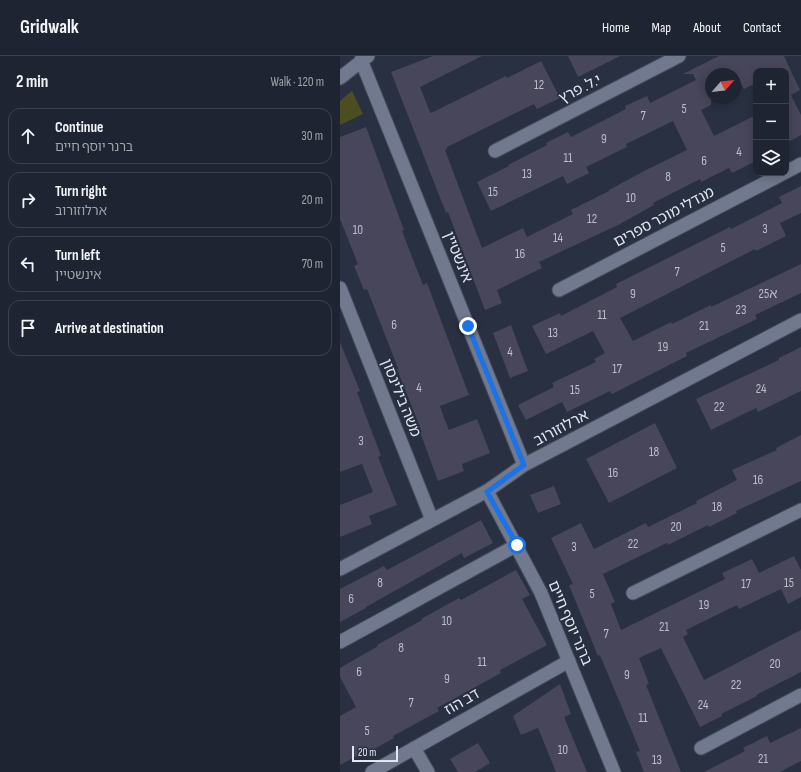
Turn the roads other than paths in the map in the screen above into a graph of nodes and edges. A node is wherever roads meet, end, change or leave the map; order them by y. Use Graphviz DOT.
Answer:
graph roads {
  1 [pos="679,56"];
  2 [pos="364,58"];
  3 [pos="340,78"];
  4 [pos="495,151"];
  5 [pos="801,164"];
  6 [pos="789,170"];
  7 [pos="777,176"];
  8 [pos="340,288"];
  9 [pos="559,290"];
  10 [pos="801,320"];
  11 [pos="524,465"];
  12 [pos="487,492"];
  13 [pos="801,510"];
  14 [pos="432,520"];
  15 [pos="517,545"];
  16 [pos="340,569"];
  17 [pos="633,593"];
  18 [pos="340,642"];
  19 [pos="569,661"];
  20 [pos="801,696"];
  21 [pos="414,748"];
  22 [pos="701,748"];
  23 [pos="372,772"];
  24 [pos="428,772"];
  25 [pos="614,772"];
  1 -- 4 [label="street, י.ל. פרץ"];
  2 -- 3 [label="street"];
  2 -- 11 [label="street, אינשטיין"];
  5 -- 6 [label="street, מנדלי מוכר ספרים"];
  7 -- 9 [label="street, מנדלי מוכר ספרים"];
  8 -- 14 [label="street, משה בילינסון"];
  10 -- 11 [label="street, ארלוזורוב"];
  11 -- 12 [label="street, ארלוזורוב"];
  12 -- 14 [label="street, ארלוזורוב"];
  12 -- 15 [label="street, ברנר יוסף חיים"];
  13 -- 17 [label="street"];
  14 -- 16 [label="street, ארלוזורוב"];
  15 -- 18 [label="street"];
  15 -- 19 [label="street, ברנר יוסף חיים"];
  19 -- 21 [label="street, דב הוז"];
  19 -- 25 [label="street, ברנר יוסף חיים"];
  20 -- 22 [label="street"];
  21 -- 23 [label="street, דב הוז"];
  21 -- 24 [label="street"];
}
